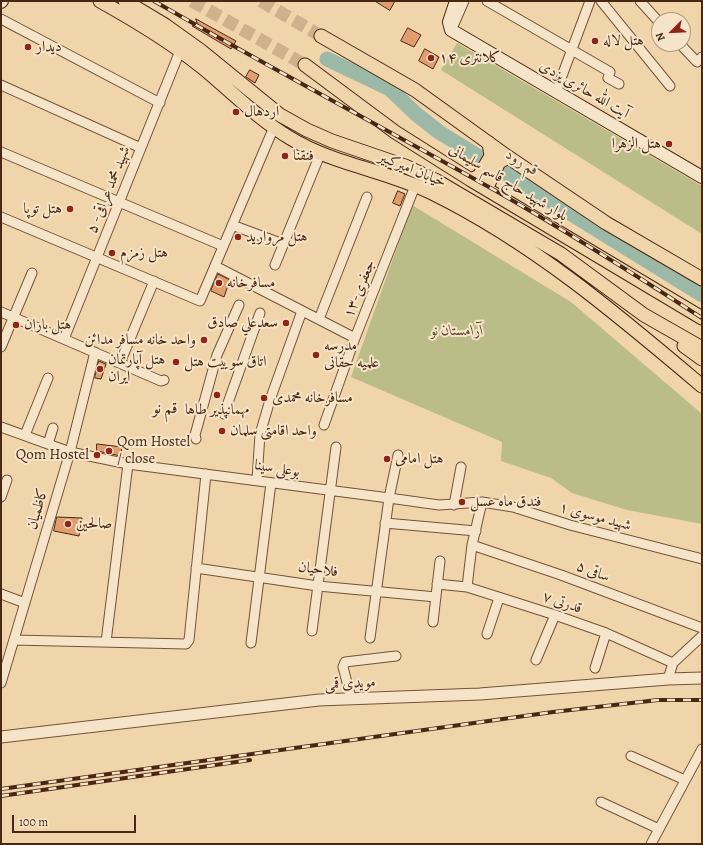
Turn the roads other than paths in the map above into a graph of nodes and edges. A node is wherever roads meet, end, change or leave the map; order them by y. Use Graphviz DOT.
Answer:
graph roads {
  1 [pos="100,1"];
  2 [pos="125,1"];
  3 [pos="456,1"];
  4 [pos="464,1"];
  5 [pos="487,1"];
  6 [pos="590,1"];
  7 [pos="601,1"];
  8 [pos="640,1"];
  9 [pos="651,13"];
  10 [pos="1,19"];
  11 [pos="451,30"];
  12 [pos="321,36"];
  13 [pos="180,51"];
  14 [pos="572,51"];
  15 [pos="690,52"];
  16 [pos="699,60"];
  17 [pos="305,65"];
  18 [pos="619,84"];
  19 [pos="1,85"];
  20 [pos="670,86"];
  21 [pos="556,92"];
  22 [pos="160,103"];
  23 [pos="274,127"];
  24 [pos="489,143"];
  25 [pos="142,148"];
  26 [pos="1,152"];
  27 [pos="321,152"];
  28 [pos="499,159"];
  29 [pos="702,177"];
  30 [pos="481,182"];
  31 [pos="415,186"];
  32 [pos="367,197"];
  33 [pos="119,203"];
  34 [pos="1,217"];
  35 [pos="232,225"];
  36 [pos="283,244"];
  37 [pos="223,246"];
  38 [pos="96,257"];
  39 [pos="276,265"];
  40 [pos="215,266"];
  41 [pos="32,273"];
  42 [pos="702,279"];
  43 [pos="154,281"];
  44 [pos="239,305"];
  45 [pos="302,311"];
  46 [pos="1,312"];
  47 [pos="260,313"];
  48 [pos="644,315"];
  49 [pos="13,317"];
  50 [pos="702,318"];
  51 [pos="319,319"];
  52 [pos="355,338"];
  53 [pos="64,339"];
  54 [pos="1,347"];
  55 [pos="702,348"];
  56 [pos="95,352"];
  57 [pos="702,359"];
  58 [pos="120,363"];
  59 [pos="48,378"];
  60 [pos="164,380"];
  61 [pos="702,386"];
  62 [pos="224,414"];
  63 [pos="324,425"];
  64 [pos="1,427"];
  65 [pos="53,428"];
  66 [pos="25,435"];
  67 [pos="196,439"];
  68 [pos="48,444"];
  69 [pos="336,447"];
  70 [pos="70,452"];
  71 [pos="398,455"];
  72 [pos="128,464"];
  73 [pos="461,467"];
  74 [pos="206,474"];
  75 [pos="7,480"];
  76 [pos="257,480"];
  77 [pos="271,483"];
  78 [pos="330,491"];
  79 [pos="1,497"];
  80 [pos="389,498"];
  81 [pos="482,502"];
  82 [pos="454,505"];
  83 [pos="385,523"];
  84 [pos="476,531"];
  85 [pos="472,545"];
  86 [pos="702,559"];
  87 [pos="440,561"];
  88 [pos="196,568"];
  89 [pos="258,576"];
  90 [pos="437,584"];
  91 [pos="318,586"];
  92 [pos="467,587"];
  93 [pos="375,591"];
  94 [pos="1,594"];
  95 [pos="436,597"];
  96 [pos="499,598"];
  97 [pos="25,603"];
  98 [pos="555,615"];
  99 [pos="433,622"];
  100 [pos="702,628"];
  101 [pos="312,631"];
  102 [pos="606,633"];
  103 [pos="487,634"];
  104 [pos="702,636"];
  105 [pos="370,638"];
  106 [pos="14,640"];
  107 [pos="106,642"];
  108 [pos="251,643"];
  109 [pos="396,656"];
  110 [pos="536,660"];
  111 [pos="673,663"];
  112 [pos="595,668"];
  113 [pos="3,673"];
  114 [pos="702,678"];
  115 [pos="668,679"];
  116 [pos="1,683"];
  117 [pos="351,698"];
  118 [pos="1,738"];
  119 [pos="702,750"];
  120 [pos="631,756"];
  121 [pos="685,780"];
  122 [pos="601,802"];
  123 [pos="659,829"];
  124 [pos="651,844"];
  1 -- 13 [label="main road, خیابان امیرکبیر"];
  2 -- 48 [label="main road, خیابان امیرکبیر"];
  3 -- 11 [label="main road"];
  4 -- 11 [label="street"];
  5 -- 14 [label="street"];
  6 -- 14 [label="street"];
  7 -- 20 [label="street"];
  8 -- 9 [label="street"];
  10 -- 22 [label="street"];
  11 -- 21 [label="main road, آیت الله‌ حائری‌ یزدی"];
  12 -- 24 [label="main road, بلوار شهید حاج قاسم سلیمانی"];
  13 -- 22 [label="street, شهید محمد عراقی- ۵"];
  13 -- 23 [label="main road, خیابان امیرکبیر"];
  14 -- 18 [label="street"];
  14 -- 21 [label="street"];
  15 -- 16 [label="street"];
  17 -- 30 [label="main road, بلوار شهید حاج قاسم سلیمانی"];
  19 -- 25 [label="street"];
  21 -- 29 [label="main road, آیت الله‌ حائری‌ یزدی"];
  22 -- 25 [label="street, شهید محمد عراقی- ۵"];
  23 -- 27 [label="main road, خیابان امیرکبیر"];
  23 -- 35 [label="street"];
  24 -- 28 [label="main road, بلوار شهید حاج قاسم سلیمانی"];
  24 -- 28 [label="main road"];
  25 -- 33 [label="street, شهید محمد عراقی- ۵"];
  26 -- 33 [label="street"];
  27 -- 31 [label="main road, خیابان امیرکبیر"];
  27 -- 36 [label="street"];
  28 -- 30 [label="main road"];
  28 -- 42 [label="main road, بلوار شهید حاج قاسم سلیمانی"];
  30 -- 50 [label="main road, بلوار شهید حاج قاسم سلیمانی"];
  31 -- 52 [label="street, جعفری-۱۳"];
  31 -- 61 [label="main road, خیابان امیرکبیر"];
  32 -- 51 [label="street"];
  33 -- 37 [label="street"];
  33 -- 38 [label="street, شهید محمد عراقی- ۵"];
  34 -- 38 [label="street"];
  35 -- 36 [label="street"];
  35 -- 37 [label="street"];
  36 -- 39 [label="street"];
  37 -- 40 [label="street"];
  38 -- 43 [label="street"];
  38 -- 53 [label="street, شهید محمد عراقی- ۵"];
  40 -- 43 [label="street"];
  40 -- 45 [label="street"];
  41 -- 49 [label="street"];
  43 -- 58 [label="street"];
  44 -- 67 [label="street"];
  45 -- 51 [label="street"];
  45 -- 76 [label="street"];
  46 -- 49 [label="street"];
  47 -- 62 [label="street"];
  48 -- 55 [label="main road, خیابان امیرکبیر"];
  48 -- 57 [label="main road"];
  49 -- 53 [label="street"];
  49 -- 54 [label="street"];
  51 -- 52 [label="street"];
  52 -- 63 [label="street, جعفری-۱۳"];
  53 -- 56 [label="street"];
  56 -- 58 [label="street"];
  56 -- 70 [label="street, کاظمیان"];
  58 -- 60 [label="street"];
  59 -- 66 [label="street"];
  64 -- 66 [label="street, بوعلی سینا"];
  65 -- 68 [label="street"];
  66 -- 68 [label="street, بوعلی سینا"];
  68 -- 70 [label="street, بوعلی سینا"];
  69 -- 78 [label="street"];
  70 -- 72 [label="street, بوعلی سینا"];
  70 -- 97 [label="street, کاظمیان"];
  71 -- 80 [label="street"];
  72 -- 74 [label="street, بوعلی سینا"];
  72 -- 107 [label="street"];
  73 -- 82 [label="street"];
  74 -- 76 [label="street, بوعلی سینا"];
  74 -- 88 [label="street"];
  75 -- 79 [label="street"];
  76 -- 77 [label="street, بوعلی سینا"];
  77 -- 78 [label="street, بوعلی سینا"];
  77 -- 89 [label="street"];
  78 -- 80 [label="street, بوعلی سینا"];
  78 -- 91 [label="street"];
  80 -- 82 [label="street, بوعلی سینا"];
  80 -- 83 [label="street"];
  81 -- 82 [label="street, بوعلی سینا"];
  81 -- 84 [label="street"];
  81 -- 86 [label="street, شهید موسوی ۱"];
  83 -- 84 [label="street"];
  83 -- 93 [label="street"];
  84 -- 85 [label="street"];
  85 -- 92 [label="street"];
  85 -- 100 [label="street, ساقی ۵"];
  87 -- 90 [label="street"];
  88 -- 89 [label="street, فلاحیان"];
  88 -- 107 [label="street"];
  89 -- 91 [label="street, فلاحیان"];
  89 -- 108 [label="street"];
  90 -- 92 [label="street, قدرتی ۷"];
  90 -- 95 [label="street"];
  91 -- 93 [label="street, فلاحیان"];
  91 -- 101 [label="street"];
  92 -- 96 [label="street, قدرتی ۷"];
  93 -- 95 [label="street, فلاحیان"];
  93 -- 105 [label="street"];
  94 -- 97 [label="street"];
  95 -- 99 [label="street"];
  96 -- 98 [label="street, قدرتی ۷"];
  96 -- 103 [label="street"];
  97 -- 106 [label="street, کاظمیان"];
  98 -- 102 [label="street, قدرتی ۷"];
  98 -- 110 [label="street"];
  102 -- 111 [label="street, قدرتی ۷"];
  102 -- 112 [label="street"];
  104 -- 111 [label="street"];
  106 -- 107 [label="street"];
  106 -- 113 [label="street, کاظمیان"];
  109 -- 117 [label="street"];
  111 -- 115 [label="street"];
  113 -- 116 [label="street, کاظمیان"];
  114 -- 115 [label="street, مویدی قمی"];
  115 -- 117 [label="street, مویدی قمی"];
  117 -- 118 [label="street, مویدی قمی"];
  119 -- 121 [label="street"];
  120 -- 121 [label="street"];
  121 -- 123 [label="street"];
  122 -- 123 [label="street"];
  123 -- 124 [label="street"];
}
